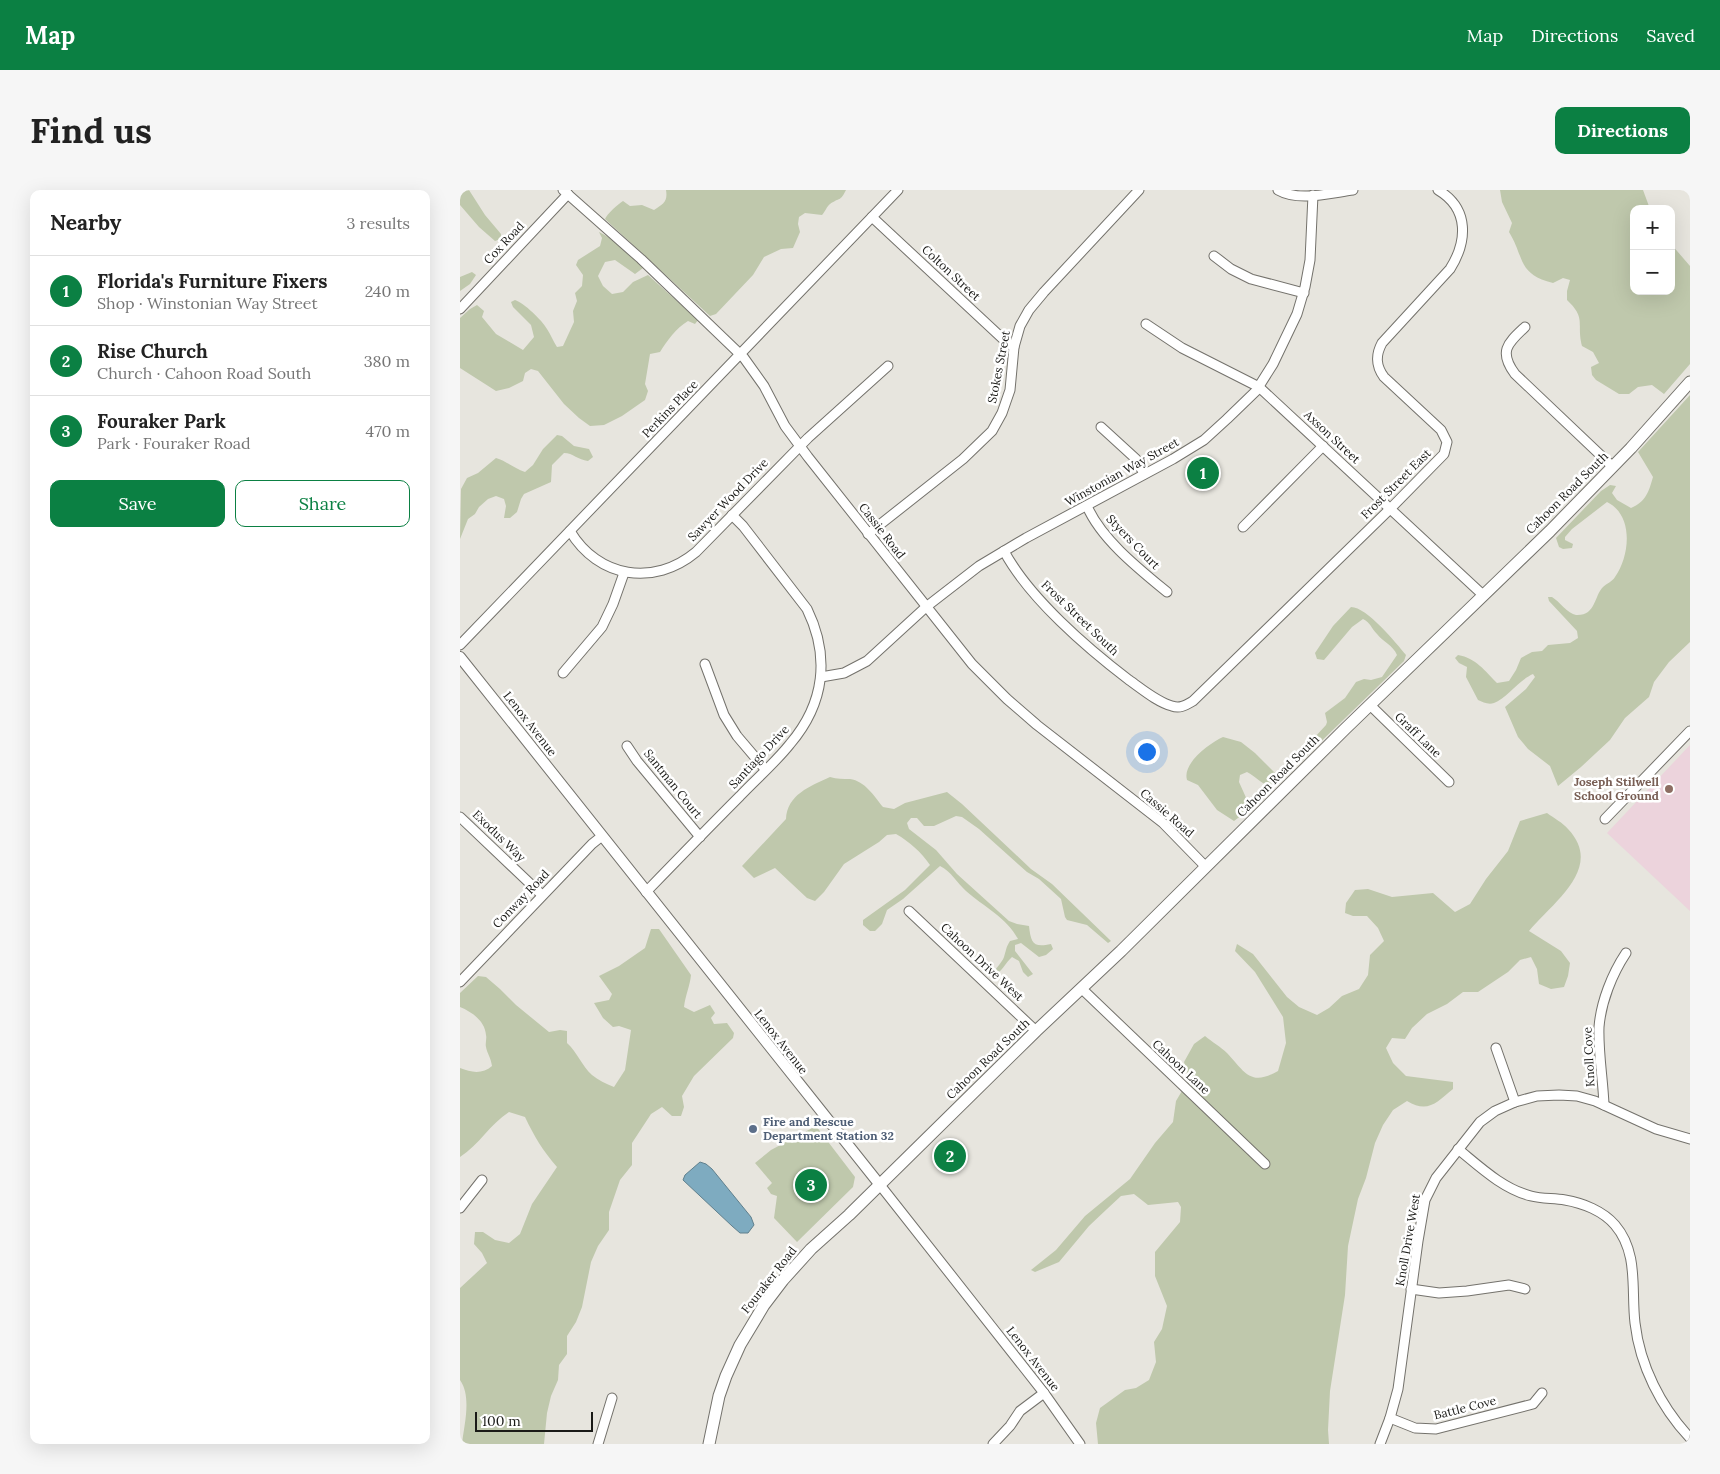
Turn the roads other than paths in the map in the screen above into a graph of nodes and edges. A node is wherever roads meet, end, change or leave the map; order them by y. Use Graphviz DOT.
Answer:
graph roads {
  1 [pos="898,190"];
  2 [pos="1139,190"];
  3 [pos="1278,190"];
  4 [pos="1353,190"];
  5 [pos="565,192"];
  6 [pos="1442,193"];
  7 [pos="1313,195"];
  8 [pos="872,217"];
  9 [pos="1214,256"];
  10 [pos="1304,292"];
  11 [pos="460,309"];
  12 [pos="1146,324"];
  13 [pos="1525,327"];
  14 [pos="1014,346"];
  15 [pos="740,354"];
  16 [pos="888,366"];
  17 [pos="1690,382"];
  18 [pos="1259,387"];
  19 [pos="1101,426"];
  20 [pos="799,446"];
  21 [pos="1323,446"];
  22 [pos="1613,467"];
  23 [pos="1144,474"];
  24 [pos="1086,506"];
  25 [pos="1391,508"];
  26 [pos="732,515"];
  27 [pos="1243,527"];
  28 [pos="570,531"];
  29 [pos="868,534"];
  30 [pos="1004,551"];
  31 [pos="624,573"];
  32 [pos="1167,592"];
  33 [pos="1483,595"];
  34 [pos="926,607"];
  35 [pos="460,645"];
  36 [pos="460,657"];
  37 [pos="705,664"];
  38 [pos="563,673"];
  39 [pos="821,677"];
  40 [pos="1370,705"];
  41 [pos="1174,707"];
  42 [pos="1690,731"];
  43 [pos="627,746"];
  44 [pos="766,769"];
  45 [pos="1449,782"];
  46 [pos="460,817"];
  47 [pos="1605,819"];
  48 [pos="602,836"];
  49 [pos="700,837"];
  50 [pos="1205,866"];
  51 [pos="646,892"];
  52 [pos="542,895"];
  53 [pos="909,911"];
  54 [pos="1626,953"];
  55 [pos="460,982"];
  56 [pos="1081,988"];
  57 [pos="1036,1031"];
  58 [pos="1496,1048"];
  59 [pos="1515,1102"];
  60 [pos="1604,1105"];
  61 [pos="1690,1139"];
  62 [pos="1458,1149"];
  63 [pos="1265,1164"];
  64 [pos="482,1180"];
  65 [pos="880,1185"];
  66 [pos="460,1208"];
  67 [pos="1525,1288"];
  68 [pos="1411,1289"];
  69 [pos="1044,1392"];
  70 [pos="1542,1393"];
  71 [pos="612,1398"];
  72 [pos="1390,1418"];
  73 [pos="1690,1438"];
  74 [pos="598,1444"];
  75 [pos="708,1444"];
  76 [pos="993,1444"];
  77 [pos="1080,1444"];
  78 [pos="1380,1444"];
  1 -- 8 [label="street, Perkins Place"];
  2 -- 14 [label="street, Stokes Street"];
  3 -- 7 [label="street"];
  4 -- 7 [label="street"];
  5 -- 11 [label="street, Cox Road"];
  5 -- 15 [label="street, Cassie Road"];
  6 -- 25 [label="street, Frost Street East"];
  7 -- 10 [label="street, Winstonian Way Street"];
  8 -- 14 [label="street, Colton Street"];
  8 -- 15 [label="street, Perkins Place"];
  9 -- 10 [label="street"];
  10 -- 18 [label="street, Winstonian Way Street"];
  12 -- 18 [label="street, Axson Street"];
  13 -- 22 [label="street"];
  14 -- 29 [label="street, Stokes Street"];
  15 -- 20 [label="street, Cassie Road"];
  15 -- 28 [label="street, Perkins Place"];
  16 -- 20 [label="street, Sawyer Wood Drive"];
  17 -- 22 [label="main road, Cahoon Road South"];
  18 -- 21 [label="street, Axson Street"];
  18 -- 23 [label="street, Winstonian Way Street"];
  19 -- 23 [label="street"];
  20 -- 26 [label="street, Sawyer Wood Drive"];
  20 -- 29 [label="street, Cassie Road"];
  21 -- 25 [label="street, Axson Street"];
  21 -- 27 [label="street"];
  22 -- 33 [label="main road, Cahoon Road South"];
  23 -- 24 [label="street, Winstonian Way Street"];
  24 -- 30 [label="street, Winstonian Way Street"];
  24 -- 32 [label="street, Styers Court"];
  25 -- 33 [label="street, Axson Street"];
  25 -- 41 [label="street, Frost Street East"];
  26 -- 31 [label="street, Sawyer Wood Drive"];
  26 -- 39 [label="street, Santiago Drive"];
  28 -- 31 [label="street, Sawyer Wood Drive"];
  28 -- 35 [label="street, Perkins Place"];
  29 -- 34 [label="street, Cassie Road"];
  30 -- 34 [label="street, Winstonian Way Street"];
  30 -- 41 [label="street, Frost Street South"];
  31 -- 38 [label="street"];
  33 -- 40 [label="main road, Cahoon Road South"];
  34 -- 39 [label="street, Winstonian Way Street"];
  34 -- 50 [label="street, Cassie Road"];
  36 -- 48 [label="street, Lenox Avenue"];
  37 -- 44 [label="street"];
  39 -- 44 [label="street, Santiago Drive"];
  40 -- 45 [label="street, Graff Lane"];
  40 -- 50 [label="main road, Cahoon Road South"];
  42 -- 47 [label="street"];
  43 -- 49 [label="street, Santman Court"];
  44 -- 49 [label="street, Santiago Drive"];
  46 -- 52 [label="street, Exodus Way"];
  48 -- 51 [label="street, Lenox Avenue"];
  48 -- 52 [label="street, Conway Road"];
  49 -- 51 [label="street, Santiago Drive"];
  50 -- 56 [label="main road, Cahoon Road South"];
  51 -- 65 [label="street, Lenox Avenue"];
  52 -- 55 [label="street, Conway Road"];
  53 -- 57 [label="street, Cahoon Drive West"];
  54 -- 60 [label="street, Knoll Cove"];
  56 -- 57 [label="main road, Cahoon Road South"];
  56 -- 63 [label="street, Cahoon Lane"];
  57 -- 65 [label="main road, Cahoon Road South"];
  58 -- 59 [label="street"];
  59 -- 60 [label="street, Knoll Drive West"];
  59 -- 62 [label="street, Knoll Drive West"];
  60 -- 61 [label="street, Knoll Drive West"];
  62 -- 68 [label="street, Knoll Drive West"];
  62 -- 73 [label="street"];
  64 -- 66 [label="street"];
  65 -- 69 [label="street, Lenox Avenue"];
  65 -- 75 [label="main road, Fouraker Road"];
  67 -- 68 [label="street"];
  68 -- 72 [label="street, Knoll Drive West"];
  69 -- 76 [label="street"];
  69 -- 77 [label="street, Lenox Avenue"];
  70 -- 72 [label="street, Battle Cove"];
  71 -- 74 [label="street"];
  72 -- 78 [label="street, Knoll Drive West"];
}
